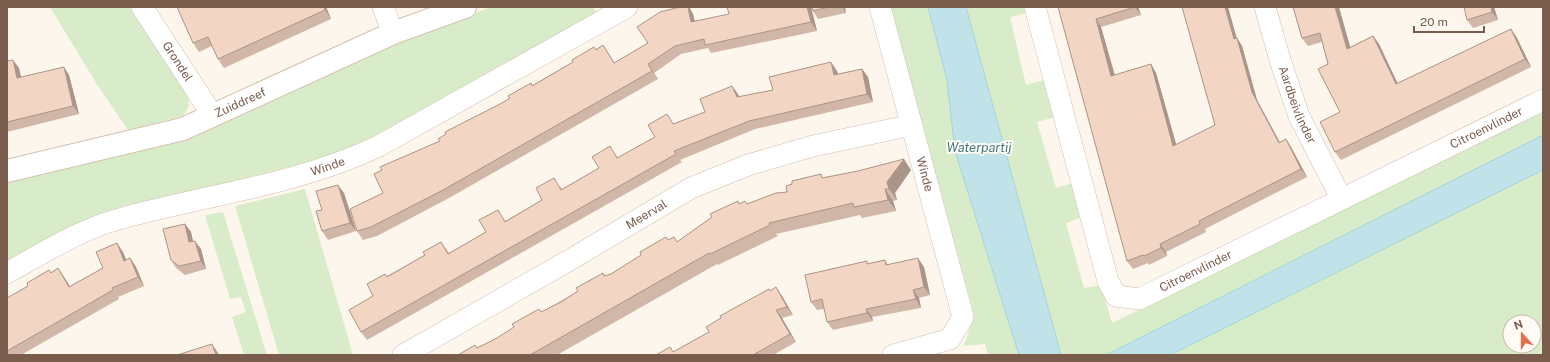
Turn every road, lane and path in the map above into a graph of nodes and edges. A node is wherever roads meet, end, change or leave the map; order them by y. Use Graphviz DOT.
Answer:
graph roads {
  1 [pos="142,7"];
  2 [pos="383,7"];
  3 [pos="465,7"];
  4 [pos="880,7"];
  5 [pos="1035,7"];
  6 [pos="1265,7"];
  7 [pos="625,8"];
  8 [pos="393,33"];
  9 [pos="1543,100"];
  10 [pos="213,116"];
  11 [pos="912,125"];
  12 [pos="7,171"];
  13 [pos="1341,198"];
  14 [pos="7,273"];
  15 [pos="403,355"];
  16 [pos="893,355"];
  1 -- 10 [label="street, Grondel"];
  2 -- 8 [label="street"];
  3 -- 8 [label="street, Zuiddreef"];
  4 -- 11 [label="street, Winde"];
  5 -- 13 [label="street, Citroenvlinder"];
  6 -- 13 [label="street, Aardbeivlinder"];
  7 -- 14 [label="street, Winde"];
  8 -- 10 [label="street, Zuiddreef"];
  9 -- 13 [label="street, Citroenvlinder"];
  10 -- 12 [label="street, Zuiddreef"];
  11 -- 15 [label="street, Meerval"];
  11 -- 16 [label="street, Winde"];
}
